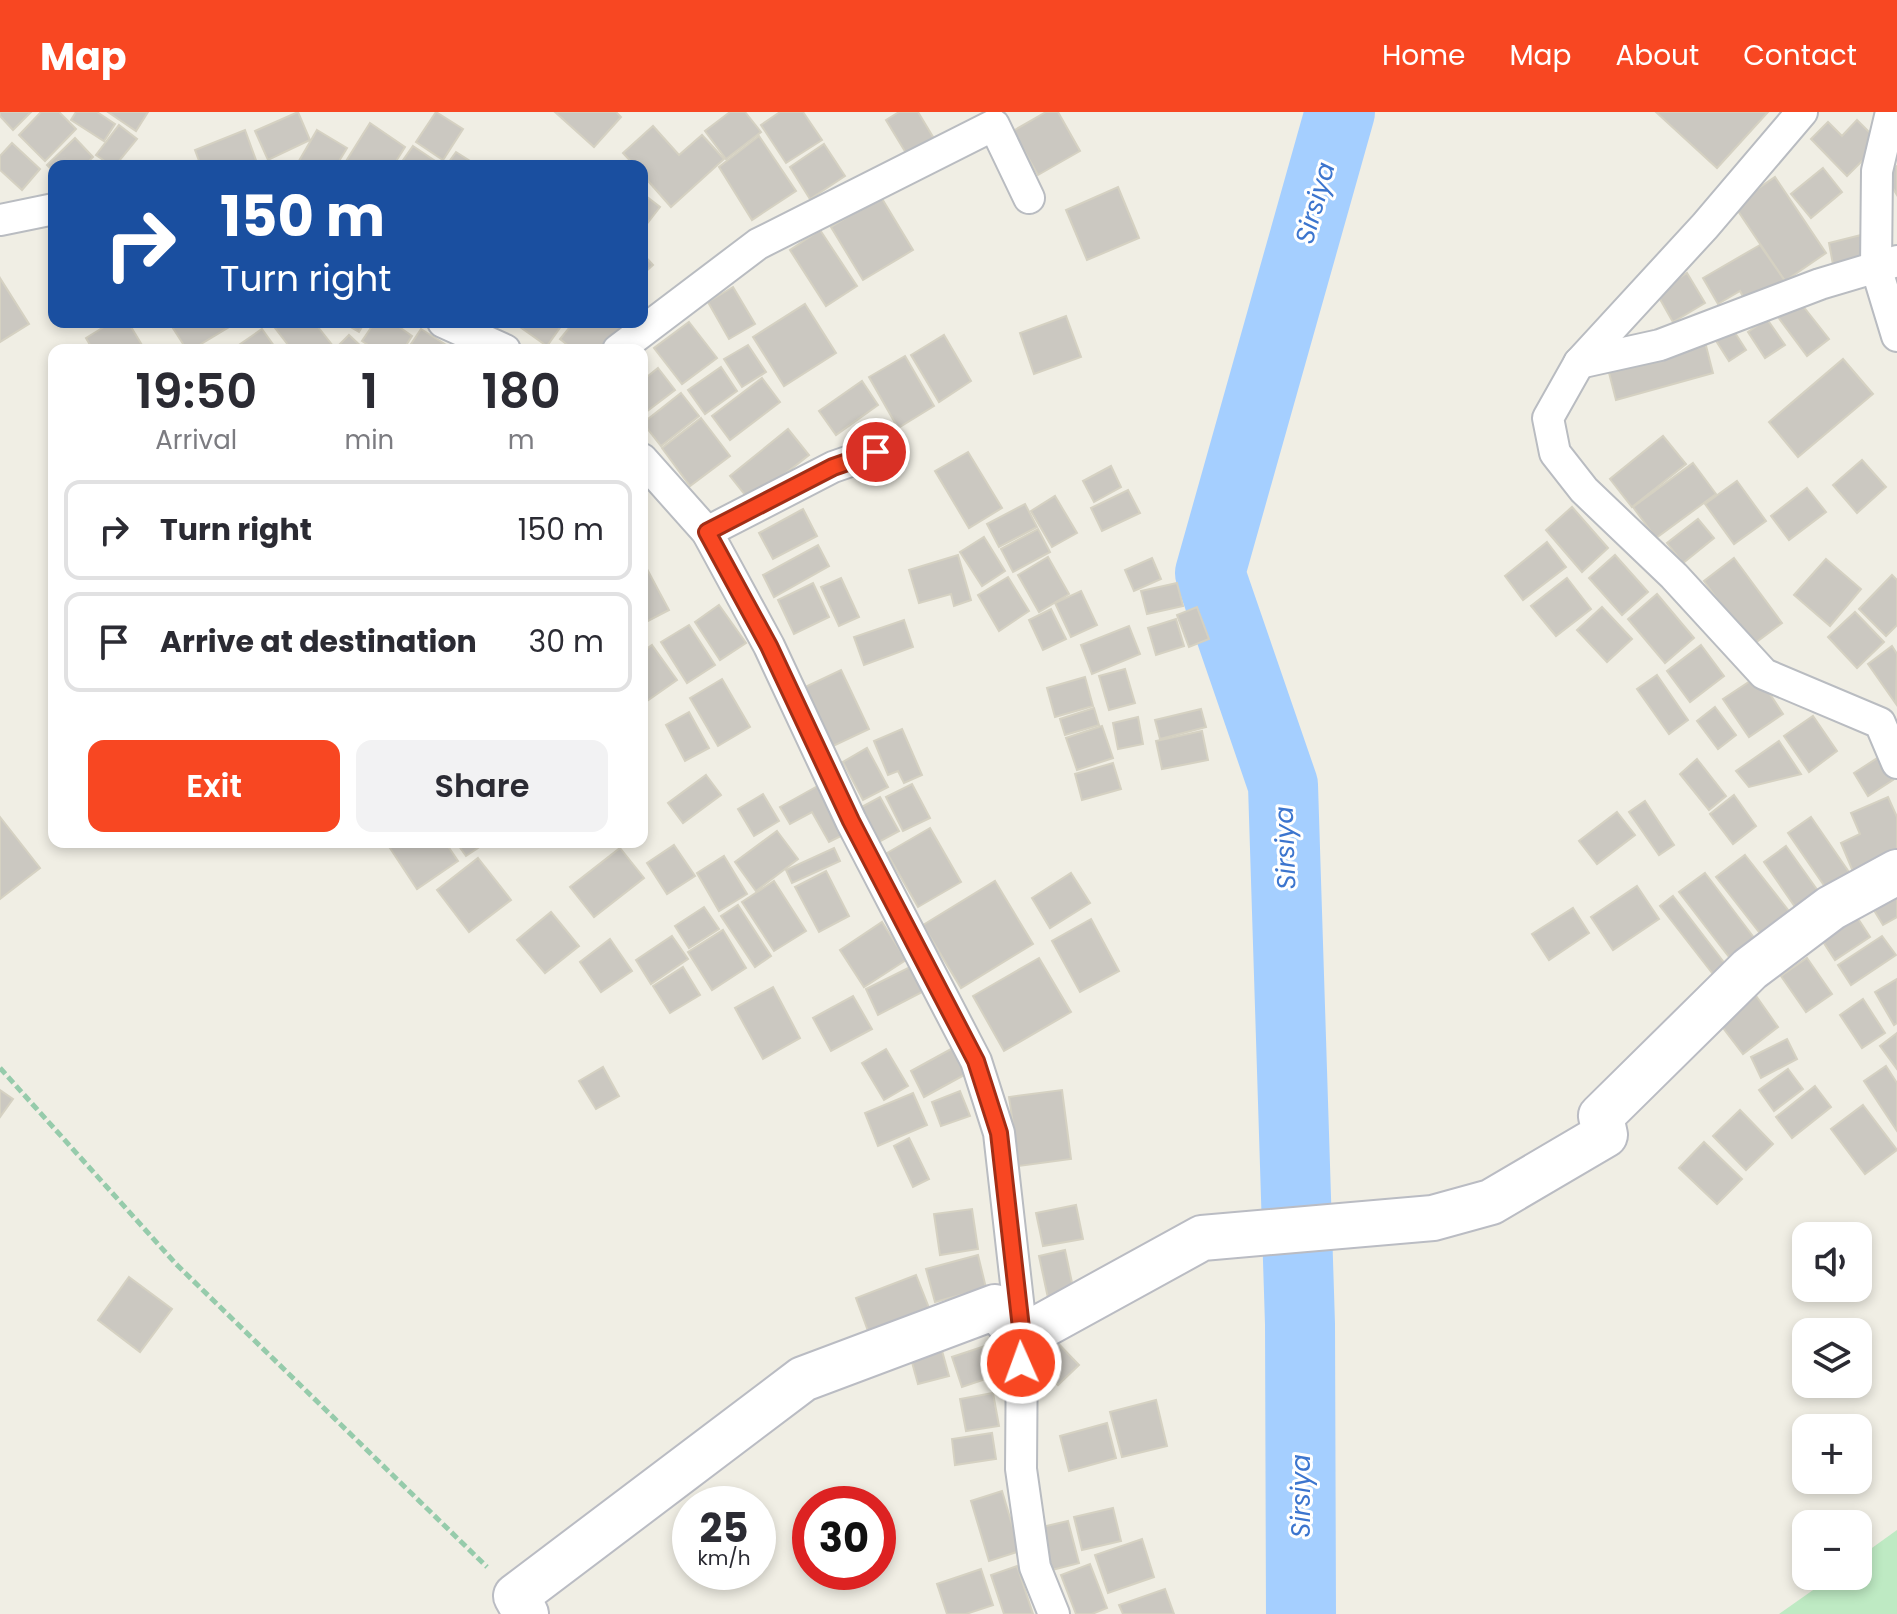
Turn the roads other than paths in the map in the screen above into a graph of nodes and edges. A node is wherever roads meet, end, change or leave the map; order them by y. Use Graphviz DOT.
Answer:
graph roads {
  1 [pos="1802,112"];
  2 [pos="1891,112"];
  3 [pos="1029,198"];
  4 [pos="48,210"];
  5 [pos="0,220"];
  6 [pos="1886,264"];
  7 [pos="648,327"];
  8 [pos="456,328"];
  9 [pos="647,328"];
  10 [pos="1897,336"];
  11 [pos="492,344"];
  12 [pos="626,344"];
  13 [pos="1579,363"];
  14 [pos="876,452"];
  15 [pos="648,466"];
  16 [pos="707,532"];
  17 [pos="1897,763"];
  18 [pos="1897,872"];
  19 [pos="1022,1337"];
  20 [pos="521,1605"];
  21 [pos="1054,1614"];
  1 -- 13 [label="street"];
  2 -- 6 [label="street"];
  3 -- 7 [label="street"];
  4 -- 5 [label="street"];
  6 -- 10 [label="street"];
  6 -- 13 [label="street"];
  8 -- 11 [label="street"];
  9 -- 12 [label="street"];
  13 -- 17 [label="street"];
  14 -- 16 [label="street"];
  15 -- 16 [label="street"];
  16 -- 19 [label="street"];
  18 -- 19 [label="street"];
  19 -- 20 [label="street"];
  19 -- 21 [label="street"];
}
